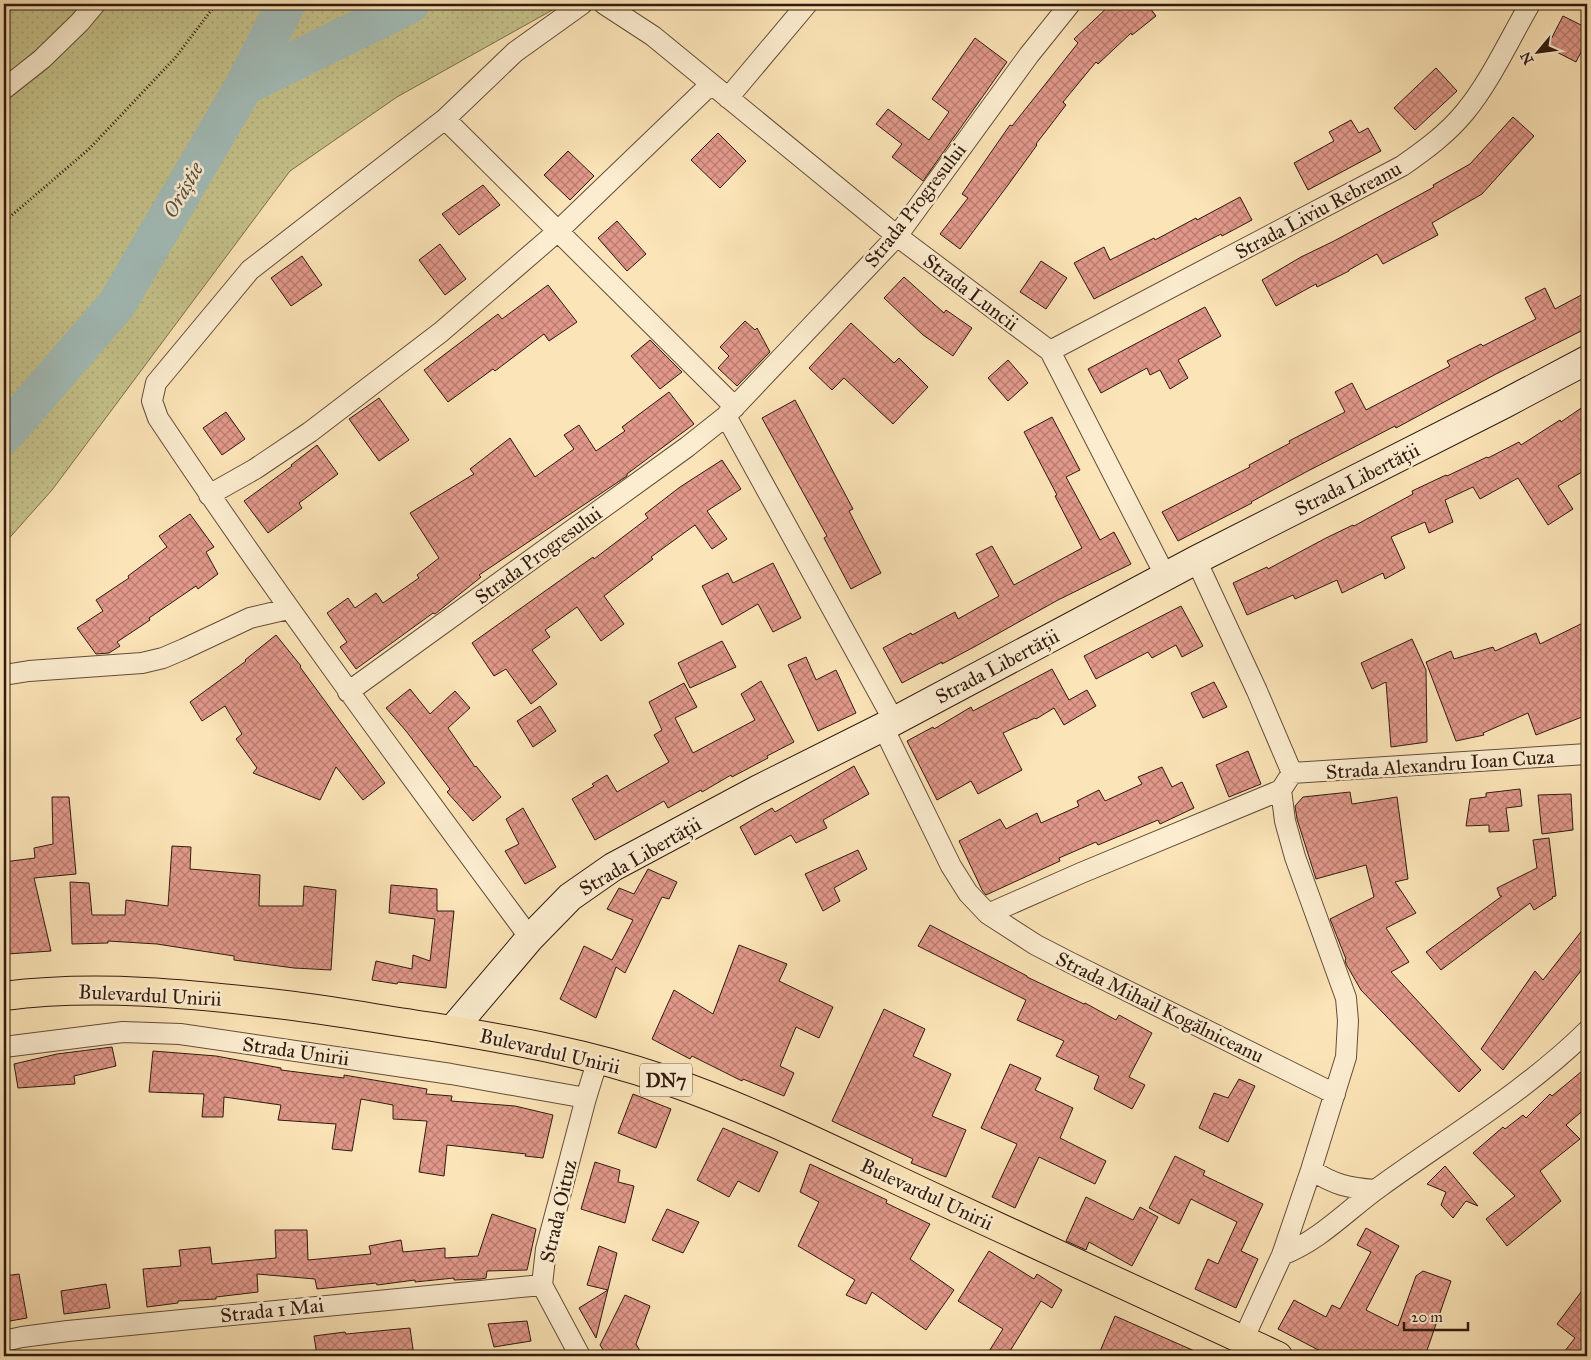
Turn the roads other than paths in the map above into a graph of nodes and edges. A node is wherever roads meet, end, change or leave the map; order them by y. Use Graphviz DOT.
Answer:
graph roads {
  1 [pos="95,4"];
  2 [pos="582,4"];
  3 [pos="604,4"];
  4 [pos="808,4"];
  5 [pos="1070,4"];
  6 [pos="1530,4"];
  7 [pos="711,84"];
  8 [pos="4,89"];
  9 [pos="728,98"];
  10 [pos="445,119"];
  11 [pos="558,231"];
  12 [pos="897,236"];
  13 [pos="1050,351"];
  14 [pos="1587,360"];
  15 [pos="730,411"];
  16 [pos="209,495"];
  17 [pos="1196,560"];
  18 [pos="1166,577"];
  19 [pos="288,609"];
  20 [pos="4,675"];
  21 [pos="348,692"];
  22 [pos="889,724"];
  23 [pos="1587,754"];
  24 [pos="1292,773"];
  25 [pos="1280,790"];
  26 [pos="988,914"];
  27 [pos="530,938"];
  28 [pos="4,996"];
  29 [pos="452,1030"];
  30 [pos="1587,1031"];
  31 [pos="4,1047"];
  32 [pos="598,1059"];
  33 [pos="1335,1094"];
  34 [pos="586,1098"];
  35 [pos="1312,1170"];
  36 [pos="1375,1190"];
  37 [pos="1282,1255"];
  38 [pos="542,1285"];
  39 [pos="1243,1340"];
  40 [pos="4,1341"];
  41 [pos="580,1356"];
  42 [pos="1278,1356"];
  1 -- 8 [label="street"];
  2 -- 10 [label="street"];
  3 -- 7 [label="street, Strada Luncii"];
  4 -- 9 [label="street"];
  5 -- 12 [label="street, Strada Progresului"];
  6 -- 13 [label="street, Strada Liviu Rebreanu"];
  7 -- 9 [label="street, Strada Luncii"];
  7 -- 11 [label="street"];
  9 -- 12 [label="street, Strada Luncii"];
  10 -- 11 [label="street"];
  10 -- 16 [label="street"];
  11 -- 15 [label="street"];
  11 -- 16 [label="street"];
  12 -- 13 [label="street, Strada Luncii"];
  12 -- 15 [label="street, Strada Progresului"];
  13 -- 18 [label="street, Strada Luncii"];
  14 -- 17 [label="street, Strada Libertății"];
  15 -- 21 [label="street, Strada Progresului"];
  15 -- 22 [label="street"];
  16 -- 19 [label="street"];
  17 -- 18 [label="street, Strada Libertății"];
  17 -- 24 [label="street"];
  18 -- 22 [label="street, Strada Libertății"];
  19 -- 20 [label="street"];
  19 -- 21 [label="street"];
  21 -- 27 [label="street"];
  22 -- 26 [label="street, Strada Mihail Kogălniceanu"];
  22 -- 27 [label="street, Strada Libertății"];
  23 -- 24 [label="street, Strada Alexandru Ioan Cuza"];
  24 -- 25 [label="street"];
  25 -- 26 [label="street"];
  25 -- 33 [label="street"];
  26 -- 33 [label="street, Strada Mihail Kogălniceanu"];
  27 -- 29 [label="street, Strada Libertății"];
  28 -- 29 [label="main road, Bulevardul Unirii / DN7"];
  29 -- 32 [label="main road, Bulevardul Unirii / DN7"];
  30 -- 36 [label="street"];
  31 -- 34 [label="street, Strada Unirii"];
  32 -- 34 [label="street, Strada Oituz"];
  32 -- 39 [label="main road, Bulevardul Unirii / DN7"];
  33 -- 35 [label="street"];
  34 -- 38 [label="street, Strada Oituz"];
  35 -- 36 [label="street"];
  35 -- 37 [label="street"];
  36 -- 37 [label="street"];
  37 -- 39 [label="street"];
  38 -- 40 [label="street, Strada 1 Mai"];
  38 -- 41 [label="street, Strada Oituz"];
  39 -- 42 [label="main road, Bulevardul Unirii / DN7"];
}
